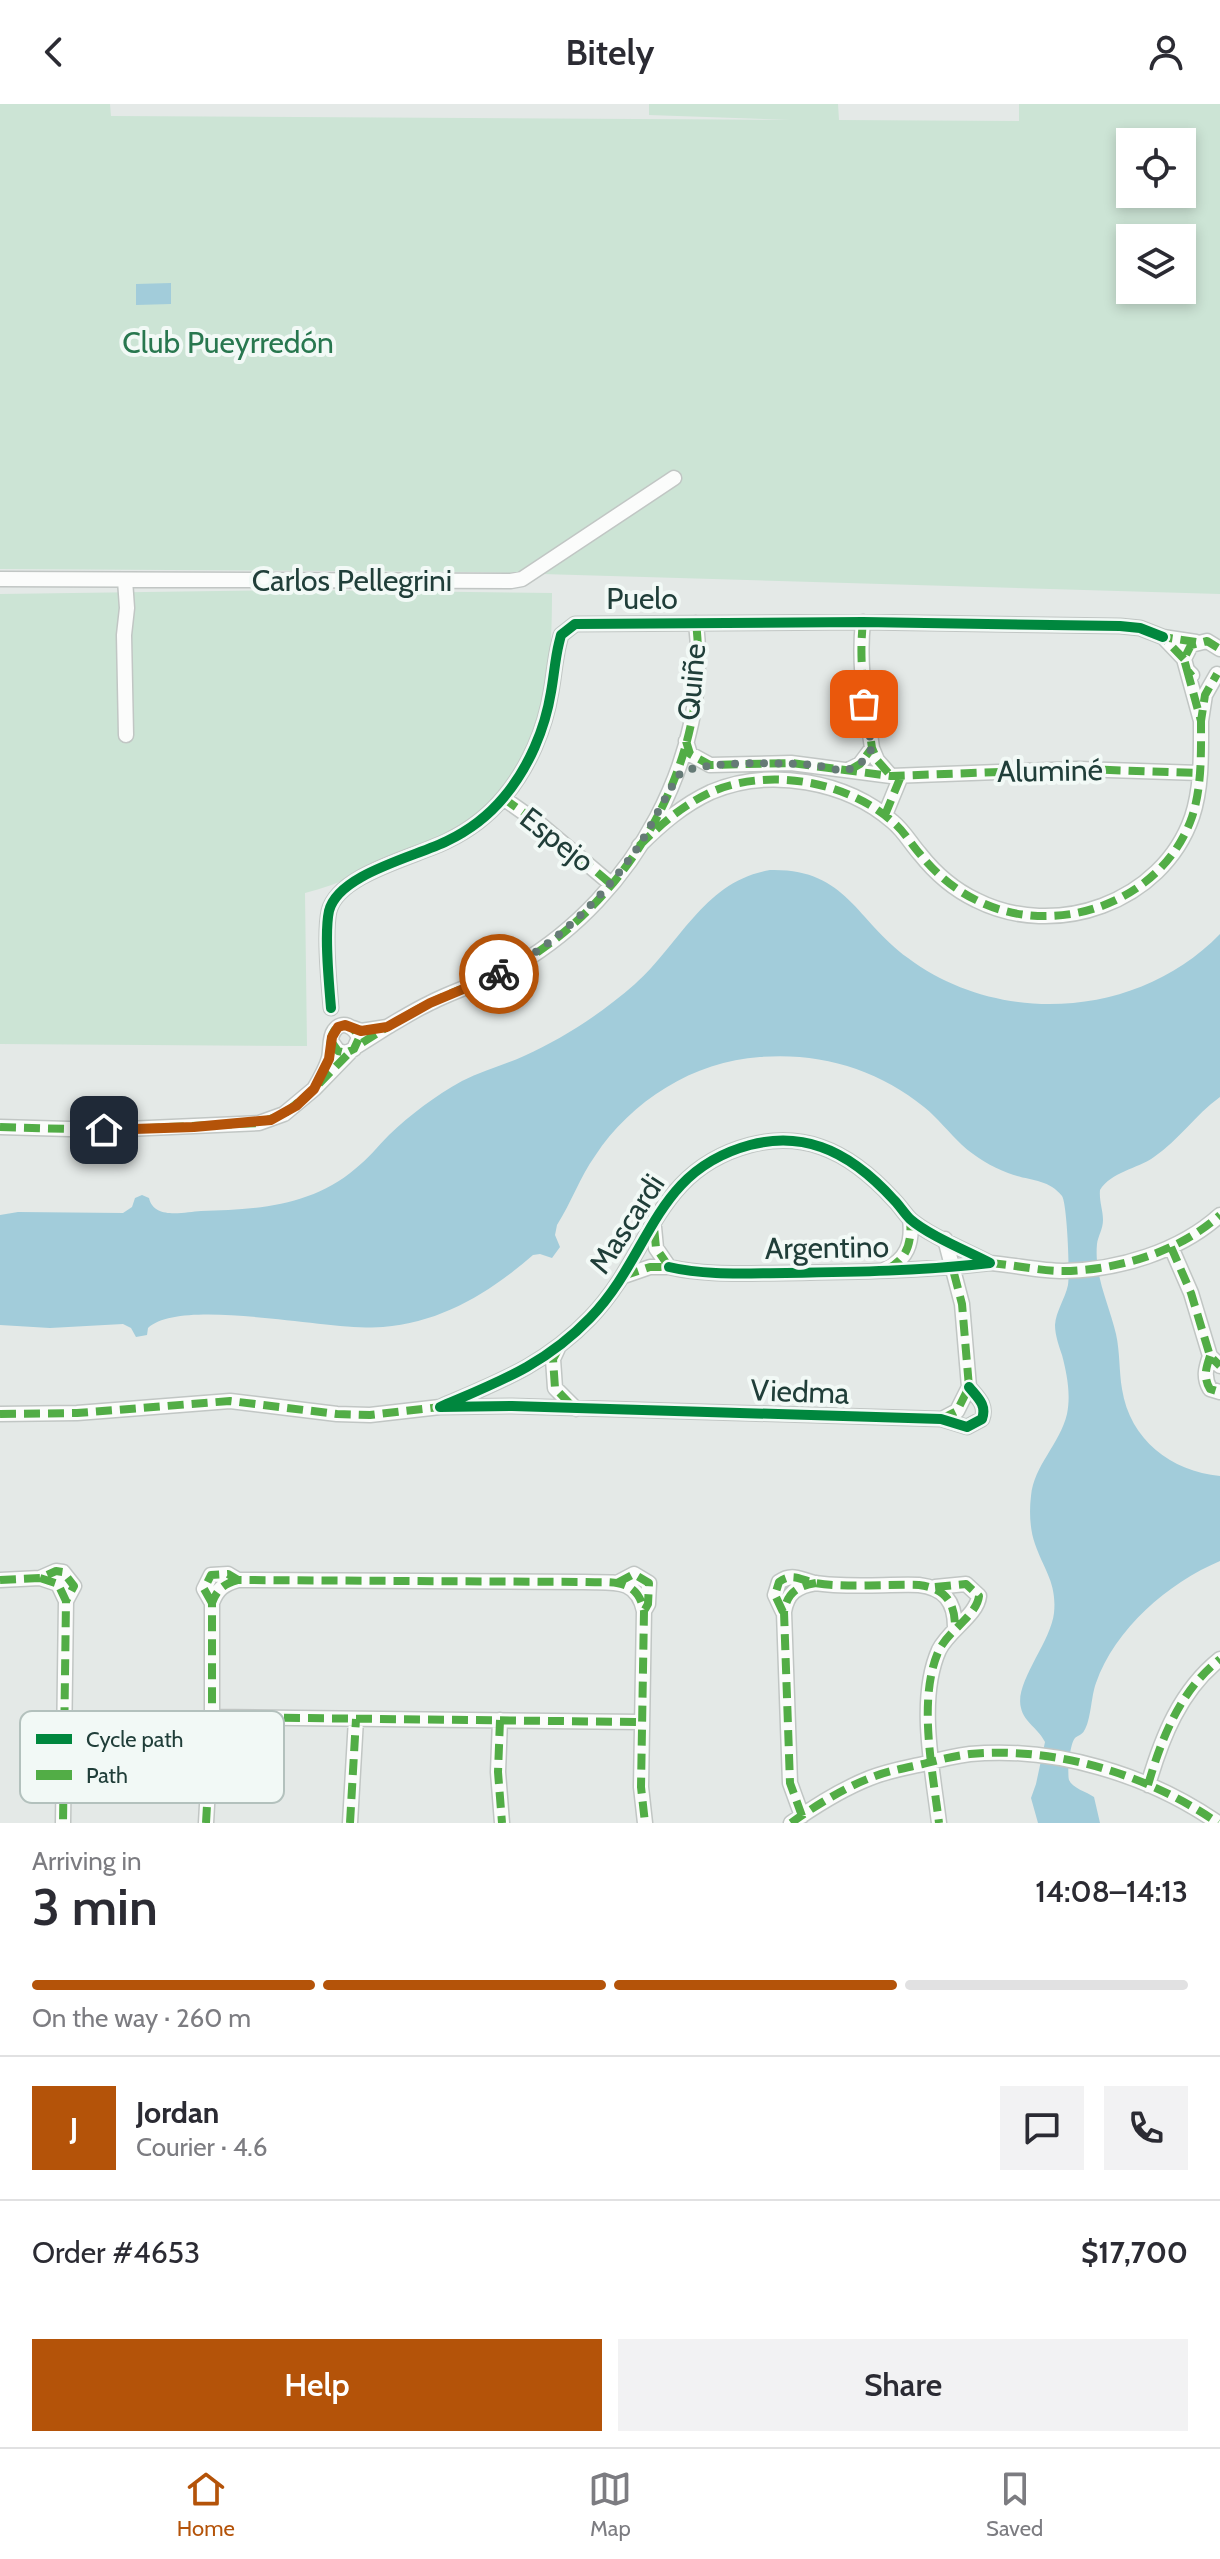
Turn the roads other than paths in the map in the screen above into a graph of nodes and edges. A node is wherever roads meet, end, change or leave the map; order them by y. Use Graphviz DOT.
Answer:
graph roads {
  1 [pos="674,478"];
  2 [pos="0,579"];
  3 [pos="125,580"];
  4 [pos="863,622"];
  5 [pos="696,623"];
  6 [pos="1163,637"];
  7 [pos="1196,642"];
  8 [pos="1217,645"];
  9 [pos="1186,665"];
  10 [pos="1218,672"];
  11 [pos="1201,721"];
  12 [pos="126,735"];
  13 [pos="686,741"];
  14 [pos="872,748"];
  15 [pos="710,765"];
  16 [pos="848,771"];
  17 [pos="1200,773"];
  18 [pos="896,776"];
  19 [pos="673,784"];
  20 [pos="503,798"];
  21 [pos="691,802"];
  22 [pos="885,815"];
  23 [pos="639,846"];
  24 [pos="611,884"];
  25 [pos="331,1008"];
  26 [pos="351,1027"];
  27 [pos="387,1027"];
  28 [pos="332,1037"];
  29 [pos="354,1049"];
  30 [pos="314,1089"];
  31 [pos="0,1127"];
  32 [pos="1220,1215"];
  33 [pos="910,1219"];
  34 [pos="654,1222"];
  35 [pos="945,1239"];
  36 [pos="1171,1247"];
  37 [pos="990,1263"];
  38 [pos="669,1267"];
  39 [pos="951,1267"];
  40 [pos="882,1272"];
  41 [pos="623,1276"];
  42 [pos="560,1346"];
  43 [pos="1215,1361"];
  44 [pos="533,1365"];
  45 [pos="508,1378"];
  46 [pos="554,1380"];
  47 [pos="969,1387"];
  48 [pos="1220,1392"];
  49 [pos="512,1406"];
  50 [pos="440,1407"];
  51 [pos="541,1407"];
  52 [pos="576,1409"];
  53 [pos="0,1414"];
  54 [pos="941,1419"];
  55 [pos="0,1580"];
  56 [pos="935,1587"];
  57 [pos="955,1627"];
  58 [pos="1220,1659"];
  59 [pos="65,1711"];
  60 [pos="212,1711"];
  61 [pos="284,1718"];
  62 [pos="356,1719"];
  63 [pos="500,1720"];
  64 [pos="641,1722"];
  65 [pos="929,1762"];
  66 [pos="1148,1785"];
  67 [pos="63,1803"];
  68 [pos="207,1803"];
  69 [pos="796,1819"];
  70 [pos="63,1823"];
  71 [pos="206,1823"];
  72 [pos="350,1823"];
  73 [pos="502,1823"];
  74 [pos="645,1823"];
  75 [pos="940,1823"];
  76 [pos="1218,1823"];
  1 -- 3 [label="street, Carlos Pellegrini"];
  2 -- 3 [label="street, Carlos Pellegrini"];
  3 -- 12 [label="street"];
  4 -- 5 [label="street, Puelo"];
  4 -- 6 [label="street, Puelo"];
  4 -- 14 [label="street"];
  5 -- 13 [label="street, Quiñe"];
  5 -- 20 [label="street, Puelo"];
  6 -- 7 [label="street, Puelo"];
  6 -- 9 [label="street"];
  7 -- 8 [label="street, Puelo"];
  7 -- 9 [label="street"];
  9 -- 10 [label="street"];
  9 -- 11 [label="street"];
  10 -- 11 [label="street"];
  11 -- 17 [label="street"];
  13 -- 15 [label="street"];
  13 -- 19 [label="street, Quiñe"];
  14 -- 16 [label="street"];
  14 -- 18 [label="street"];
  15 -- 16 [label="street, Aluminé"];
  15 -- 19 [label="street, Aluminé"];
  16 -- 18 [label="street, Aluminé"];
  17 -- 18 [label="street, Aluminé"];
  17 -- 22 [label="street"];
  18 -- 22 [label="street"];
  19 -- 21 [label="street"];
  19 -- 23 [label="street, Quiñe"];
  20 -- 24 [label="street, Espejo"];
  20 -- 25 [label="street, Puelo"];
  21 -- 22 [label="street"];
  21 -- 23 [label="street"];
  23 -- 24 [label="street, Quiñe"];
  24 -- 27 [label="street, Quiñe"];
  25 -- 26 [label="street"];
  25 -- 28 [label="street, Puelo"];
  26 -- 27 [label="street"];
  26 -- 28 [label="street"];
  26 -- 29 [label="street"];
  27 -- 29 [label="street, Quiñe"];
  28 -- 29 [label="street"];
  28 -- 30 [label="street"];
  29 -- 30 [label="street, Quiñe"];
  30 -- 31 [label="street, Quiñe"];
  32 -- 36 [label="street"];
  33 -- 34 [label="street, Mascardi"];
  33 -- 35 [label="street, Argentino"];
  33 -- 40 [label="street"];
  34 -- 38 [label="street"];
  34 -- 41 [label="street, Mascardi"];
  35 -- 37 [label="street, Argentino"];
  35 -- 39 [label="street"];
  36 -- 37 [label="street"];
  36 -- 43 [label="street"];
  37 -- 39 [label="street, Argentino"];
  38 -- 40 [label="street, Argentino"];
  38 -- 41 [label="street, Argentino"];
  39 -- 40 [label="street, Argentino"];
  39 -- 47 [label="street"];
  41 -- 42 [label="street, Mascardi"];
  42 -- 44 [label="street, Mascardi"];
  42 -- 46 [label="street"];
  43 -- 48 [label="street"];
  44 -- 45 [label="street"];
  44 -- 46 [label="street"];
  45 -- 49 [label="street"];
  45 -- 50 [label="street"];
  46 -- 51 [label="street"];
  46 -- 52 [label="street"];
  47 -- 54 [label="street"];
  47 -- 54 [label="street, Viedma"];
  49 -- 50 [label="street"];
  49 -- 51 [label="street"];
  50 -- 53 [label="street"];
  51 -- 52 [label="street, Viedma"];
  52 -- 54 [label="street, Viedma"];
  55 -- 59 [label="street"];
  56 -- 57 [label="street"];
  56 -- 57 [label="street"];
  56 -- 69 [label="street"];
  57 -- 65 [label="street"];
  58 -- 66 [label="street"];
  60 -- 64 [label="street"];
  61 -- 62 [label="street"];
  62 -- 63 [label="street"];
  62 -- 72 [label="street"];
  63 -- 64 [label="street"];
  63 -- 73 [label="street"];
  64 -- 74 [label="street"];
  65 -- 66 [label="street"];
  65 -- 69 [label="street"];
  65 -- 75 [label="street"];
  66 -- 76 [label="street"];
  67 -- 70 [label="street"];
  68 -- 71 [label="street"];
}
